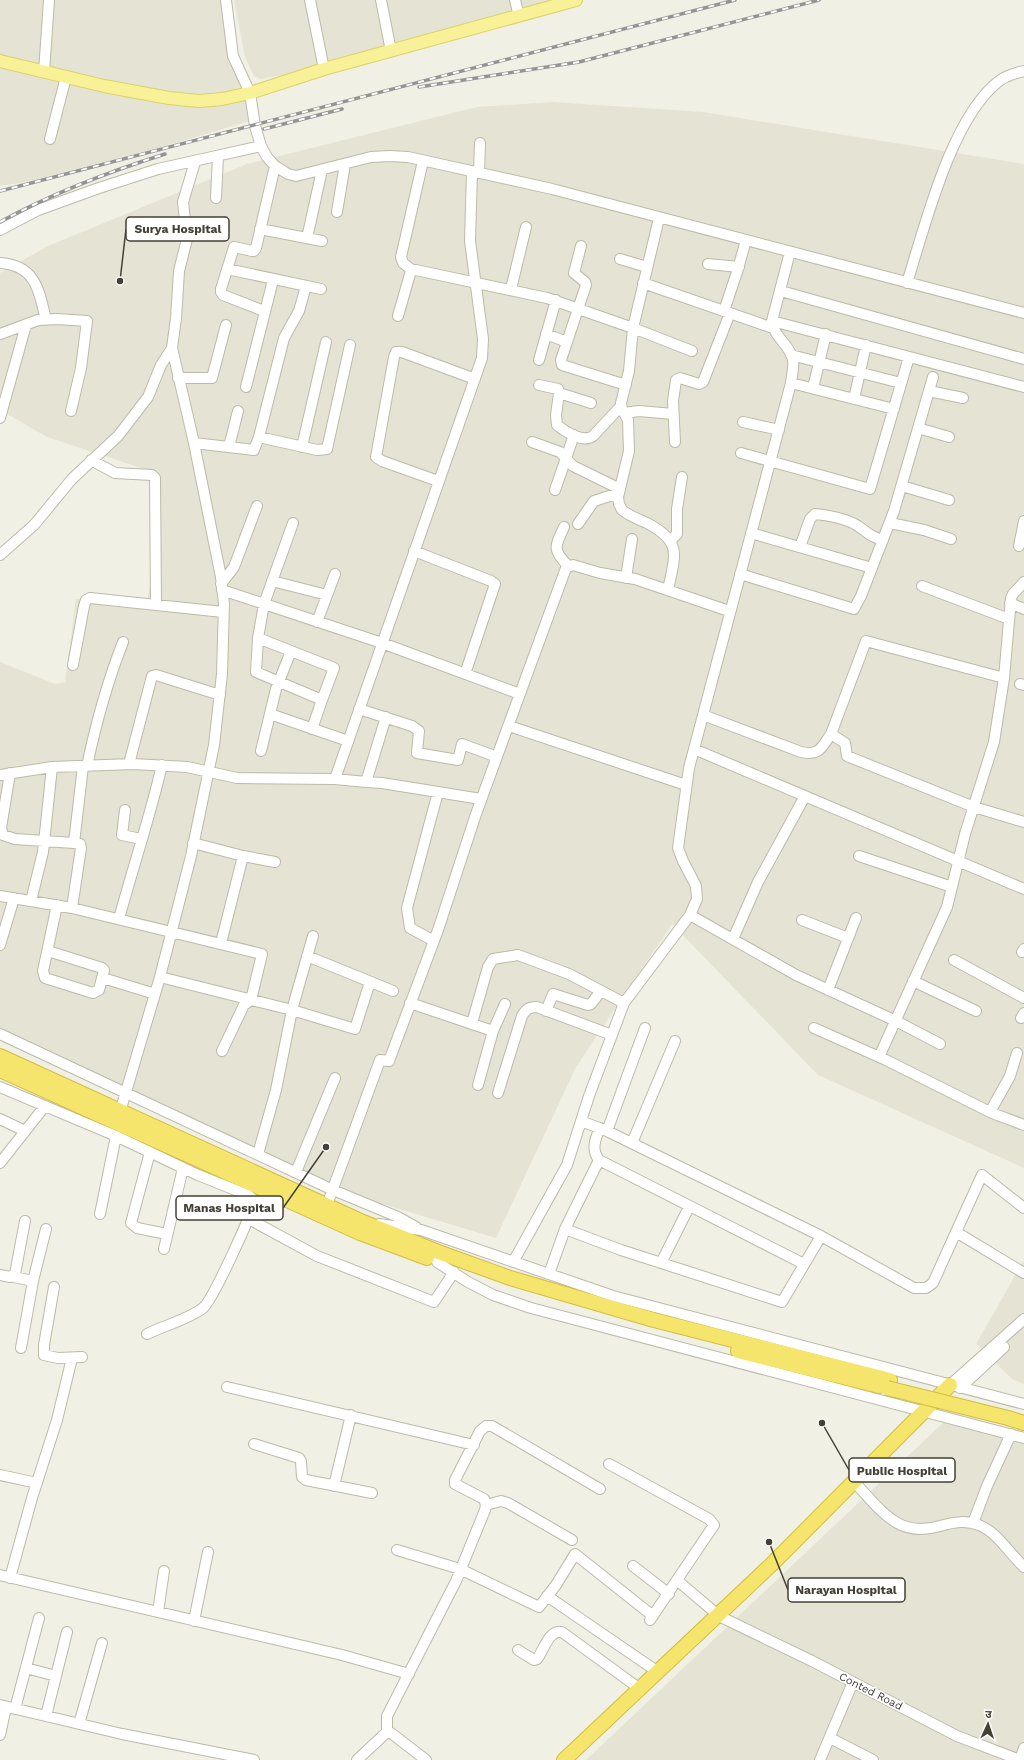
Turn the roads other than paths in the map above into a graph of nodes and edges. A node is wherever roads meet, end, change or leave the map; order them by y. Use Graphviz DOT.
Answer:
graph roads {
  1 [pos="49,0"];
  2 [pos="226,0"];
  3 [pos="310,0"];
  4 [pos="380,0"];
  5 [pos="515,0"];
  6 [pos="576,0"];
  7 [pos="520,16"];
  8 [pos="391,51"];
  9 [pos="0,61"];
  10 [pos="324,69"];
  11 [pos="1024,71"];
  12 [pos="44,72"];
  13 [pos="66,77"];
  14 [pos="250,92"];
  15 [pos="50,139"];
  16 [pos="480,143"];
  17 [pos="261,146"];
  18 [pos="218,156"];
  19 [pos="423,161"];
  20 [pos="195,162"];
  21 [pos="345,164"];
  22 [pos="275,166"];
  23 [pos="322,170"];
  24 [pos="476,173"];
  25 [pos="216,198"];
  26 [pos="337,212"];
  27 [pos="658,218"];
  28 [pos="526,227"];
  29 [pos="260,229"];
  30 [pos="0,230"];
  31 [pos="307,238"];
  32 [pos="746,240"];
  33 [pos="322,241"];
  34 [pos="581,246"];
  35 [pos="790,252"];
  36 [pos="620,259"];
  37 [pos="0,264"];
  38 [pos="708,264"];
  39 [pos="647,267"];
  40 [pos="739,267"];
  41 [pos="227,269"];
  42 [pos="412,270"];
  43 [pos="273,280"];
  44 [pos="474,281"];
  45 [pos="643,283"];
  46 [pos="907,283"];
  47 [pos="306,286"];
  48 [pos="321,289"];
  49 [pos="511,289"];
  50 [pos="781,292"];
  51 [pos="556,300"];
  52 [pos="579,308"];
  53 [pos="264,311"];
  54 [pos="727,312"];
  55 [pos="1024,313"];
  56 [pos="398,316"];
  57 [pos="46,320"];
  58 [pos="773,324"];
  59 [pos="26,325"];
  60 [pos="226,325"];
  61 [pos="633,328"];
  62 [pos="0,334"];
  63 [pos="546,334"];
  64 [pos="826,334"];
  65 [pos="326,342"];
  66 [pos="567,342"];
  67 [pos="350,345"];
  68 [pos="866,345"];
  69 [pos="172,348"];
  70 [pos="692,351"];
  71 [pos="791,355"];
  72 [pos="909,357"];
  73 [pos="1024,359"];
  74 [pos="539,360"];
  75 [pos="820,362"];
  76 [pos="860,371"];
  77 [pos="933,377"];
  78 [pos="178,378"];
  79 [pos="475,379"];
  80 [pos="791,383"];
  81 [pos="901,383"];
  82 [pos="538,385"];
  83 [pos="626,385"];
  84 [pos="246,387"];
  85 [pos="1024,387"];
  86 [pos="813,388"];
  87 [pos="929,391"];
  88 [pos="559,393"];
  89 [pos="963,398"];
  90 [pos="854,399"];
  91 [pos="591,403"];
  92 [pos="894,409"];
  93 [pos="623,410"];
  94 [pos="72,411"];
  95 [pos="238,412"];
  96 [pos="673,414"];
  97 [pos="0,418"];
  98 [pos="744,422"];
  99 [pos="918,428"];
  100 [pos="779,430"];
  101 [pos="574,435"];
  102 [pos="259,437"];
  103 [pos="949,437"];
  104 [pos="532,442"];
  105 [pos="675,442"];
  106 [pos="194,443"];
  107 [pos="229,447"];
  108 [pos="302,447"];
  109 [pos="741,453"];
  110 [pos="566,458"];
  111 [pos="91,460"];
  112 [pos="771,461"];
  113 [pos="682,477"];
  114 [pos="438,481"];
  115 [pos="902,486"];
  116 [pos="555,490"];
  117 [pos="620,491"];
  118 [pos="949,500"];
  119 [pos="257,506"];
  120 [pos="1024,521"];
  121 [pos="293,523"];
  122 [pos="890,523"];
  123 [pos="578,524"];
  124 [pos="564,526"];
  125 [pos="751,533"];
  126 [pos="951,538"];
  127 [pos="632,539"];
  128 [pos="671,540"];
  129 [pos="883,540"];
  130 [pos="0,541"];
  131 [pos="11,546"];
  132 [pos="1019,546"];
  133 [pos="800,547"];
  134 [pos="414,551"];
  135 [pos="0,555"];
  136 [pos="568,566"];
  137 [pos="872,568"];
  138 [pos="335,574"];
  139 [pos="740,574"];
  140 [pos="626,578"];
  141 [pos="272,581"];
  142 [pos="1024,582"];
  143 [pos="922,586"];
  144 [pos="222,587"];
  145 [pos="668,590"];
  146 [pos="327,596"];
  147 [pos="1010,603"];
  148 [pos="264,604"];
  149 [pos="156,605"];
  150 [pos="1024,609"];
  151 [pos="729,611"];
  152 [pos="223,612"];
  153 [pos="1009,619"];
  154 [pos="317,622"];
  155 [pos="258,638"];
  156 [pos="123,642"];
  157 [pos="382,643"];
  158 [pos="290,651"];
  159 [pos="73,665"];
  160 [pos="465,674"];
  161 [pos="1004,678"];
  162 [pos="279,682"];
  163 [pos="520,694"];
  164 [pos="220,695"];
  165 [pos="322,700"];
  166 [pos="359,709"];
  167 [pos="270,714"];
  168 [pos="703,715"];
  169 [pos="386,717"];
  170 [pos="509,726"];
  171 [pos="312,729"];
  172 [pos="831,734"];
  173 [pos="348,741"];
  174 [pos="694,749"];
  175 [pos="261,752"];
  176 [pos="497,757"];
  177 [pos="129,764"];
  178 [pos="162,765"];
  179 [pos="85,766"];
  180 [pos="52,767"];
  181 [pos="209,771"];
  182 [pos="5,774"];
  183 [pos="335,779"];
  184 [pos="366,782"];
  185 [pos="686,785"];
  186 [pos="438,792"];
  187 [pos="805,796"];
  188 [pos="481,799"];
  189 [pos="974,806"];
  190 [pos="125,810"];
  191 [pos="1024,822"];
  192 [pos="141,839"];
  193 [pos="44,841"];
  194 [pos="74,843"];
  195 [pos="193,843"];
  196 [pos="243,856"];
  197 [pos="859,856"];
  198 [pos="275,862"];
  199 [pos="959,862"];
  200 [pos="952,887"];
  201 [pos="1024,889"];
  202 [pos="0,896"];
  203 [pos="14,898"];
  204 [pos="31,901"];
  205 [pos="57,905"];
  206 [pos="72,908"];
  207 [pos="690,915"];
  208 [pos="856,918"];
  209 [pos="119,919"];
  210 [pos="802,920"];
  211 [pos="2,930"];
  212 [pos="172,932"];
  213 [pos="312,936"];
  214 [pos="848,938"];
  215 [pos="733,939"];
  216 [pos="434,941"];
  217 [pos="221,944"];
  218 [pos="0,945"];
  219 [pos="48,951"];
  220 [pos="307,956"];
  221 [pos="954,960"];
  222 [pos="160,977"];
  223 [pos="103,978"];
  224 [pos="913,981"];
  225 [pos="370,982"];
  226 [pos="600,990"];
  227 [pos="828,990"];
  228 [pos="393,991"];
  229 [pos="155,994"];
  230 [pos="1024,998"];
  231 [pos="251,1000"];
  232 [pos="624,1002"];
  233 [pos="410,1003"];
  234 [pos="505,1004"];
  235 [pos="292,1010"];
  236 [pos="546,1011"];
  237 [pos="976,1011"];
  238 [pos="896,1021"];
  239 [pos="472,1023"];
  240 [pos="645,1028"];
  241 [pos="814,1028"];
  242 [pos="493,1031"];
  243 [pos="0,1034"];
  244 [pos="612,1035"];
  245 [pos="674,1041"];
  246 [pos="940,1044"];
  247 [pos="222,1051"];
  248 [pos="1017,1053"];
  249 [pos="0,1056"];
  250 [pos="879,1057"];
  251 [pos="0,1070"];
  252 [pos="335,1078"];
  253 [pos="478,1085"];
  254 [pos="0,1087"];
  255 [pos="126,1092"];
  256 [pos="498,1094"];
  257 [pos="45,1106"];
  258 [pos="120,1112"];
  259 [pos="990,1112"];
  260 [pos="0,1119"];
  261 [pos="581,1121"];
  262 [pos="1024,1125"];
  263 [pos="603,1129"];
  264 [pos="25,1131"];
  265 [pos="116,1136"];
  266 [pos="632,1143"];
  267 [pos="150,1152"];
  268 [pos="258,1154"];
  269 [pos="599,1160"];
  270 [pos="0,1162"];
  271 [pos="184,1168"];
  272 [pos="296,1172"];
  273 [pos="333,1190"];
  274 [pos="256,1194"];
  275 [pos="327,1205"];
  276 [pos="689,1207"];
  277 [pos="1024,1208"];
  278 [pos="100,1214"];
  279 [pos="247,1218"];
  280 [pos="25,1221"];
  281 [pos="363,1222"];
  282 [pos="46,1229"];
  283 [pos="421,1230"];
  284 [pos="565,1230"];
  285 [pos="956,1232"];
  286 [pos="168,1234"];
  287 [pos="821,1236"];
  288 [pos="164,1249"];
  289 [pos="437,1262"];
  290 [pos="513,1262"];
  291 [pos="661,1263"];
  292 [pos="804,1264"];
  293 [pos="454,1272"];
  294 [pos="1024,1273"];
  295 [pos="548,1274"];
  296 [pos="0,1275"];
  297 [pos="14,1277"];
  298 [pos="33,1281"];
  299 [pos="54,1287"];
  300 [pos="1024,1319"];
  301 [pos="1024,1327"];
  302 [pos="147,1334"];
  303 [pos="21,1348"];
  304 [pos="888,1384"];
  305 [pos="955,1386"];
  306 [pos="227,1387"];
  307 [pos="1024,1404"];
  308 [pos="929,1412"];
  309 [pos="1024,1413"];
  310 [pos="1009,1414"];
  311 [pos="351,1415"];
  312 [pos="1024,1423"];
  313 [pos="1011,1434"];
  314 [pos="1024,1438"];
  315 [pos="254,1444"];
  316 [pos="474,1445"];
  317 [pos="609,1464"];
  318 [pos="0,1476"];
  319 [pos="37,1483"];
  320 [pos="334,1486"];
  321 [pos="858,1486"];
  322 [pos="600,1488"];
  323 [pos="372,1493"];
  324 [pos="486,1505"];
  325 [pos="973,1523"];
  326 [pos="572,1540"];
  327 [pos="397,1550"];
  328 [pos="208,1552"];
  329 [pos="633,1566"];
  330 [pos="1024,1567"];
  331 [pos="460,1569"];
  332 [pos="164,1571"];
  333 [pos="5,1576"];
  334 [pos="678,1580"];
  335 [pos="669,1594"];
  336 [pos="547,1596"];
  337 [pos="158,1612"];
  338 [pos="721,1617"];
  339 [pos="39,1618"];
  340 [pos="194,1621"];
  341 [pos="67,1632"];
  342 [pos="102,1643"];
  343 [pos="518,1650"];
  344 [pos="26,1668"];
  345 [pos="658,1672"];
  346 [pos="409,1674"];
  347 [pos="56,1676"];
  348 [pos="853,1682"];
  349 [pos="640,1689"];
  350 [pos="7,1707"];
  351 [pos="46,1716"];
  352 [pos="79,1724"];
  353 [pos="387,1732"];
  354 [pos="0,1735"];
  355 [pos="830,1738"];
  356 [pos="1024,1748"];
  357 [pos="254,1760"];
  358 [pos="357,1760"];
  359 [pos="426,1760"];
  360 [pos="564,1760"];
  361 [pos="572,1760"];
  362 [pos="820,1760"];
  363 [pos="873,1760"];
  364 [pos="1020,1760"];
  1 -- 12 [label="street"];
  2 -- 14 [label="street"];
  3 -- 10 [label="street"];
  4 -- 8 [label="street"];
  5 -- 7 [label="street"];
  6 -- 7 [label="main road"];
  7 -- 8 [label="main road"];
  8 -- 10 [label="main road"];
  9 -- 12 [label="main road"];
  10 -- 14 [label="main road"];
  11 -- 46 [label="street"];
  12 -- 13 [label="main road"];
  13 -- 14 [label="main road"];
  13 -- 15 [label="street"];
  14 -- 17 [label="street"];
  16 -- 24 [label="street"];
  17 -- 18 [label="street"];
  17 -- 22 [label="street"];
  18 -- 20 [label="street"];
  18 -- 25 [label="street"];
  19 -- 21 [label="street"];
  19 -- 24 [label="street"];
  19 -- 42 [label="street"];
  20 -- 30 [label="street"];
  20 -- 69 [label="street"];
  21 -- 23 [label="street"];
  21 -- 26 [label="street"];
  22 -- 23 [label="street"];
  22 -- 29 [label="street"];
  23 -- 31 [label="street"];
  24 -- 27 [label="street"];
  24 -- 44 [label="street"];
  27 -- 32 [label="street"];
  27 -- 39 [label="street"];
  28 -- 49 [label="street"];
  29 -- 31 [label="street"];
  29 -- 41 [label="street"];
  31 -- 33 [label="street"];
  32 -- 35 [label="street"];
  32 -- 40 [label="street"];
  34 -- 52 [label="street"];
  35 -- 46 [label="street"];
  35 -- 50 [label="street"];
  36 -- 39 [label="street"];
  37 -- 57 [label="street"];
  38 -- 40 [label="street"];
  39 -- 45 [label="street"];
  40 -- 54 [label="street"];
  41 -- 43 [label="street"];
  41 -- 53 [label="street"];
  42 -- 44 [label="street"];
  42 -- 56 [label="street"];
  43 -- 47 [label="street"];
  43 -- 53 [label="street"];
  44 -- 49 [label="street"];
  44 -- 79 [label="street"];
  45 -- 54 [label="street"];
  45 -- 61 [label="street"];
  46 -- 55 [label="street"];
  47 -- 48 [label="street"];
  47 -- 102 [label="street"];
  49 -- 51 [label="street"];
  50 -- 58 [label="street"];
  50 -- 73 [label="street"];
  51 -- 52 [label="street"];
  51 -- 63 [label="street"];
  52 -- 61 [label="street"];
  52 -- 66 [label="street"];
  53 -- 84 [label="street"];
  54 -- 58 [label="street"];
  54 -- 96 [label="street"];
  57 -- 59 [label="street"];
  57 -- 94 [label="street"];
  58 -- 64 [label="street"];
  58 -- 71 [label="street"];
  59 -- 62 [label="street"];
  59 -- 97 [label="street"];
  60 -- 78 [label="street"];
  61 -- 70 [label="street"];
  61 -- 83 [label="street"];
  63 -- 66 [label="street"];
  63 -- 74 [label="street"];
  64 -- 68 [label="street"];
  64 -- 75 [label="street"];
  65 -- 108 [label="street"];
  66 -- 83 [label="street"];
  67 -- 108 [label="street"];
  68 -- 72 [label="street"];
  68 -- 76 [label="street"];
  69 -- 78 [label="street"];
  69 -- 111 [label="street"];
  71 -- 75 [label="street"];
  71 -- 80 [label="street"];
  72 -- 81 [label="street"];
  72 -- 85 [label="street"];
  75 -- 76 [label="street"];
  75 -- 86 [label="street"];
  76 -- 81 [label="street"];
  76 -- 90 [label="street"];
  77 -- 87 [label="street"];
  78 -- 106 [label="street"];
  79 -- 114 [label="street"];
  79 -- 114 [label="street"];
  80 -- 86 [label="street"];
  80 -- 100 [label="street"];
  81 -- 92 [label="street"];
  82 -- 88 [label="street"];
  83 -- 93 [label="street"];
  86 -- 90 [label="street"];
  87 -- 89 [label="street"];
  87 -- 99 [label="street"];
  88 -- 91 [label="street"];
  88 -- 101 [label="street"];
  90 -- 92 [label="street"];
  92 -- 112 [label="street"];
  93 -- 96 [label="street"];
  93 -- 101 [label="street"];
  93 -- 117 [label="street"];
  95 -- 107 [label="street"];
  96 -- 105 [label="street"];
  98 -- 100 [label="street"];
  99 -- 103 [label="street"];
  99 -- 115 [label="street"];
  100 -- 112 [label="street"];
  101 -- 110 [label="street"];
  102 -- 107 [label="street"];
  102 -- 108 [label="street"];
  104 -- 110 [label="street"];
  106 -- 107 [label="street"];
  106 -- 144 [label="street"];
  109 -- 112 [label="street"];
  110 -- 116 [label="street"];
  110 -- 117 [label="street"];
  111 -- 131 [label="street"];
  111 -- 149 [label="street"];
  112 -- 125 [label="street"];
  113 -- 128 [label="street"];
  114 -- 134 [label="street"];
  115 -- 118 [label="street"];
  115 -- 122 [label="street"];
  117 -- 123 [label="street"];
  117 -- 128 [label="street"];
  119 -- 144 [label="street"];
  120 -- 132 [label="street"];
  121 -- 141 [label="street"];
  122 -- 126 [label="street"];
  122 -- 129 [label="street"];
  124 -- 136 [label="street"];
  125 -- 133 [label="street"];
  125 -- 139 [label="street"];
  127 -- 140 [label="street"];
  128 -- 145 [label="street"];
  129 -- 133 [label="street"];
  129 -- 137 [label="street"];
  130 -- 131 [label="street"];
  131 -- 135 [label="street"];
  133 -- 137 [label="street"];
  134 -- 157 [label="street"];
  134 -- 160 [label="street"];
  136 -- 140 [label="street"];
  136 -- 163 [label="street"];
  137 -- 139 [label="street"];
  138 -- 146 [label="street"];
  139 -- 151 [label="street"];
  140 -- 145 [label="street"];
  141 -- 146 [label="street"];
  141 -- 148 [label="street"];
  142 -- 147 [label="street"];
  143 -- 153 [label="street"];
  144 -- 148 [label="street"];
  144 -- 152 [label="street"];
  145 -- 151 [label="street"];
  146 -- 154 [label="street"];
  147 -- 150 [label="street"];
  147 -- 153 [label="street"];
  148 -- 154 [label="street"];
  148 -- 155 [label="street"];
  149 -- 152 [label="street"];
  149 -- 159 [label="street"];
  151 -- 168 [label="street"];
  152 -- 164 [label="street"];
  153 -- 161 [label="street"];
  154 -- 157 [label="street"];
  155 -- 158 [label="street"];
  155 -- 162 [label="street"];
  156 -- 179 [label="street"];
  157 -- 160 [label="street"];
  157 -- 166 [label="street"];
  158 -- 162 [label="street"];
  158 -- 165 [label="street"];
  160 -- 163 [label="street"];
  161 -- 172 [label="street"];
  161 -- 189 [label="street"];
  162 -- 165 [label="street"];
  162 -- 167 [label="street"];
  163 -- 170 [label="street"];
  164 -- 177 [label="street"];
  164 -- 181 [label="street"];
  165 -- 171 [label="street"];
  166 -- 169 [label="street"];
  166 -- 173 [label="street"];
  167 -- 171 [label="street"];
  167 -- 175 [label="street"];
  168 -- 172 [label="street"];
  168 -- 174 [label="street"];
  169 -- 176 [label="street"];
  169 -- 184 [label="street"];
  170 -- 176 [label="street"];
  170 -- 185 [label="street"];
  171 -- 173 [label="street"];
  172 -- 189 [label="street"];
  173 -- 183 [label="street"];
  174 -- 185 [label="street"];
  174 -- 187 [label="street"];
  176 -- 188 [label="street"];
  177 -- 178 [label="street"];
  177 -- 179 [label="street"];
  178 -- 181 [label="street"];
  178 -- 192 [label="street"];
  179 -- 180 [label="street"];
  179 -- 194 [label="street"];
  180 -- 182 [label="street"];
  180 -- 193 [label="street"];
  181 -- 183 [label="street"];
  181 -- 195 [label="street"];
  182 -- 193 [label="street"];
  183 -- 184 [label="street"];
  184 -- 186 [label="street"];
  185 -- 207 [label="street"];
  186 -- 188 [label="street"];
  186 -- 216 [label="street"];
  187 -- 199 [label="street"];
  187 -- 215 [label="street"];
  188 -- 216 [label="street"];
  189 -- 191 [label="street"];
  189 -- 199 [label="street"];
  190 -- 192 [label="street"];
  192 -- 209 [label="street"];
  193 -- 194 [label="street"];
  193 -- 204 [label="street"];
  194 -- 206 [label="street"];
  195 -- 196 [label="street"];
  195 -- 212 [label="street"];
  196 -- 198 [label="street"];
  196 -- 217 [label="street"];
  197 -- 200 [label="street"];
  199 -- 200 [label="street"];
  199 -- 201 [label="street"];
  200 -- 224 [label="street"];
  202 -- 203 [label="street"];
  203 -- 204 [label="street"];
  203 -- 211 [label="street"];
  204 -- 205 [label="street"];
  205 -- 206 [label="street"];
  205 -- 219 [label="street"];
  206 -- 209 [label="street"];
  207 -- 215 [label="street"];
  207 -- 232 [label="street"];
  208 -- 214 [label="street"];
  209 -- 212 [label="street"];
  210 -- 214 [label="street"];
  211 -- 218 [label="street"];
  212 -- 217 [label="street"];
  212 -- 222 [label="street"];
  213 -- 220 [label="street"];
  214 -- 227 [label="street"];
  215 -- 227 [label="street"];
  216 -- 233 [label="street"];
  217 -- 231 [label="street"];
  219 -- 223 [label="street"];
  219 -- 223 [label="street"];
  220 -- 225 [label="street"];
  220 -- 235 [label="street"];
  221 -- 230 [label="street"];
  222 -- 229 [label="street"];
  222 -- 231 [label="street"];
  223 -- 229 [label="street"];
  224 -- 237 [label="street"];
  224 -- 238 [label="street"];
  225 -- 228 [label="street"];
  225 -- 235 [label="street"];
  226 -- 232 [label="street"];
  226 -- 236 [label="street"];
  226 -- 239 [label="street"];
  227 -- 238 [label="street"];
  229 -- 255 [label="street"];
  231 -- 235 [label="street"];
  231 -- 247 [label="street"];
  232 -- 244 [label="street"];
  233 -- 239 [label="street"];
  233 -- 273 [label="street"];
  234 -- 242 [label="street"];
  235 -- 268 [label="street"];
  236 -- 244 [label="street"];
  236 -- 256 [label="street"];
  238 -- 246 [label="street"];
  238 -- 250 [label="street"];
  239 -- 242 [label="street"];
  240 -- 263 [label="street"];
  241 -- 250 [label="street"];
  242 -- 253 [label="street"];
  243 -- 255 [label="street"];
  244 -- 261 [label="street"];
  245 -- 266 [label="street"];
  248 -- 259 [label="street"];
  249 -- 258 [label="highway"];
  250 -- 259 [label="street"];
  251 -- 274 [label="highway"];
  252 -- 272 [label="street"];
  254 -- 257 [label="street"];
  255 -- 258 [label="street"];
  255 -- 268 [label="street"];
  257 -- 264 [label="street"];
  257 -- 265 [label="street"];
  258 -- 275 [label="highway"];
  259 -- 262 [label="street"];
  260 -- 264 [label="street"];
  261 -- 263 [label="street"];
  261 -- 290 [label="street"];
  263 -- 266 [label="street"];
  263 -- 269 [label="street"];
  264 -- 270 [label="street"];
  265 -- 267 [label="street"];
  265 -- 278 [label="street"];
  266 -- 287 [label="street"];
  267 -- 271 [label="street"];
  267 -- 286 [label="street"];
  268 -- 272 [label="street"];
  269 -- 276 [label="street"];
  269 -- 284 [label="street"];
  271 -- 274 [label="street"];
  271 -- 286 [label="street"];
  272 -- 273 [label="street"];
  273 -- 275 [label="street"];
  273 -- 283 [label="street"];
  274 -- 279 [label="street"];
  274 -- 289 [label="highway"];
  275 -- 281 [label="highway"];
  276 -- 291 [label="street"];
  276 -- 292 [label="street"];
  277 -- 285 [label="street"];
  279 -- 293 [label="street"];
  279 -- 302 [label="street"];
  280 -- 297 [label="street"];
  281 -- 283 [label="street"];
  281 -- 304 [label="highway"];
  282 -- 298 [label="street"];
  283 -- 290 [label="street"];
  284 -- 291 [label="street"];
  284 -- 295 [label="street"];
  285 -- 287 [label="street"];
  285 -- 294 [label="street"];
  286 -- 288 [label="street"];
  287 -- 292 [label="street"];
  289 -- 293 [label="street"];
  289 -- 304 [label="highway"];
  290 -- 295 [label="street"];
  291 -- 292 [label="street"];
  293 -- 308 [label="street"];
  295 -- 305 [label="street"];
  296 -- 297 [label="street"];
  297 -- 298 [label="street"];
  298 -- 303 [label="street"];
  299 -- 319 [label="street"];
  300 -- 305 [label="street"];
  301 -- 305 [label="street"];
  304 -- 310 [label="highway, bridge"];
  305 -- 307 [label="street"];
  305 -- 308 [label="highway"];
  306 -- 311 [label="street"];
  308 -- 313 [label="street"];
  308 -- 321 [label="highway"];
  308 -- 338 [label="highway"];
  309 -- 310 [label="highway"];
  310 -- 312 [label="highway"];
  311 -- 316 [label="street"];
  311 -- 320 [label="street"];
  313 -- 314 [label="street"];
  313 -- 325 [label="street"];
  315 -- 320 [label="street"];
  316 -- 322 [label="street"];
  316 -- 324 [label="street"];
  317 -- 334 [label="street"];
  318 -- 319 [label="street"];
  319 -- 333 [label="street"];
  320 -- 323 [label="street"];
  321 -- 325 [label="street"];
  321 -- 338 [label="highway"];
  324 -- 326 [label="street"];
  324 -- 331 [label="street"];
  325 -- 330 [label="street"];
  327 -- 331 [label="street"];
  328 -- 340 [label="street"];
  329 -- 335 [label="street"];
  331 -- 336 [label="street"];
  331 -- 346 [label="street"];
  332 -- 337 [label="street"];
  333 -- 337 [label="street"];
  334 -- 335 [label="street"];
  334 -- 338 [label="street, Conted Road"];
  335 -- 336 [label="street"];
  336 -- 345 [label="street"];
  337 -- 340 [label="street"];
  338 -- 345 [label="highway"];
  338 -- 348 [label="street, Conted Road"];
  338 -- 361 [label="highway"];
  339 -- 344 [label="street"];
  340 -- 346 [label="street"];
  341 -- 347 [label="street"];
  342 -- 352 [label="street"];
  343 -- 349 [label="street"];
  344 -- 347 [label="street"];
  344 -- 350 [label="street"];
  345 -- 349 [label="highway"];
  346 -- 353 [label="street"];
  347 -- 351 [label="street"];
  348 -- 355 [label="street"];
  348 -- 364 [label="street, Conted Road"];
  349 -- 360 [label="highway"];
  350 -- 351 [label="street"];
  350 -- 354 [label="street"];
  351 -- 352 [label="street"];
  352 -- 357 [label="street"];
  353 -- 358 [label="street"];
  353 -- 359 [label="street"];
  355 -- 362 [label="street"];
  355 -- 363 [label="street"];
  356 -- 364 [label="street"];
}
